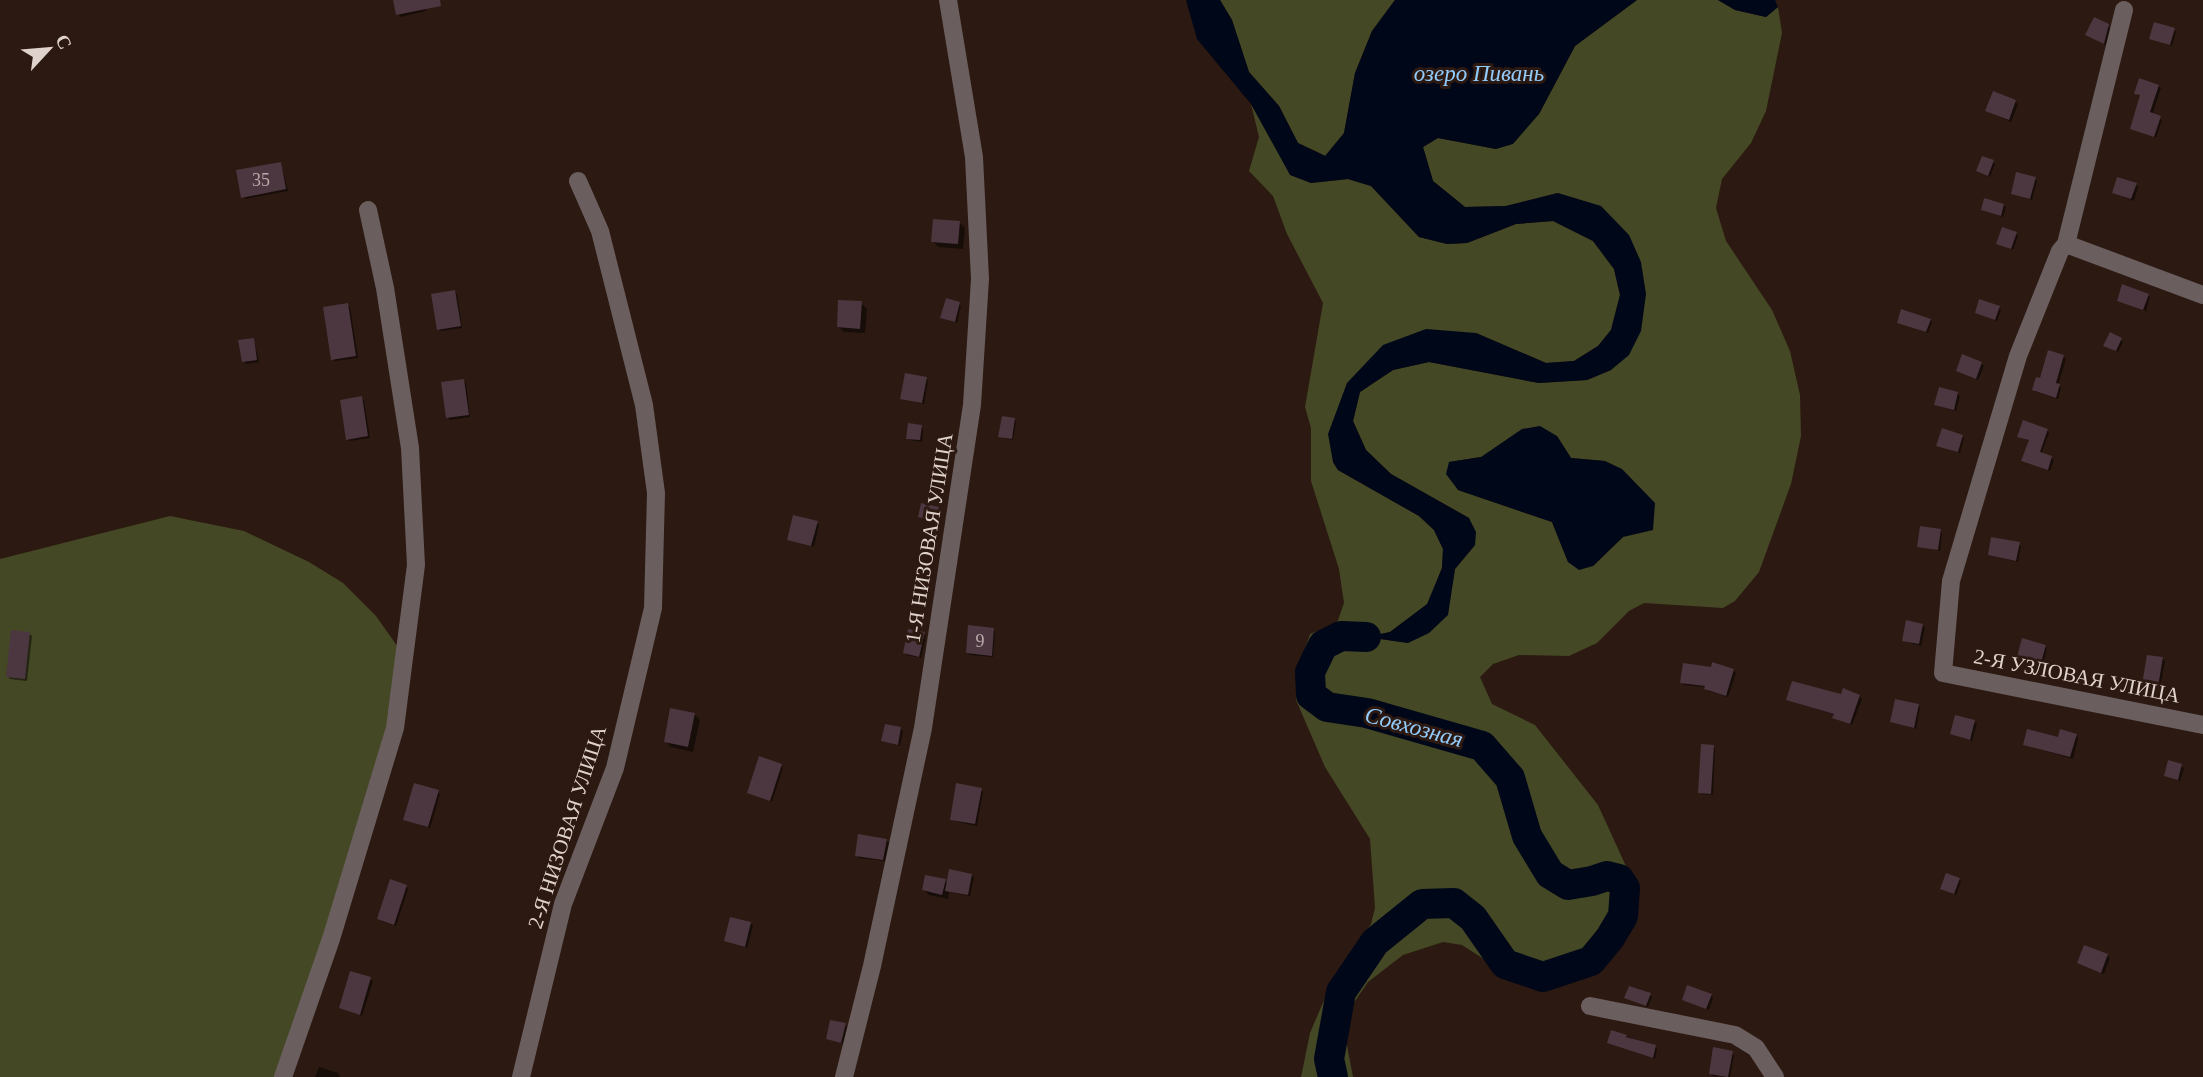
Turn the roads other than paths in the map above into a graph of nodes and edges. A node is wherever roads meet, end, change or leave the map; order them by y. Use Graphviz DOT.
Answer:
graph roads {
  1 [pos="948,0"];
  2 [pos="2124,10"];
  3 [pos="578,181"];
  4 [pos="368,210"];
  5 [pos="2066,244"];
  6 [pos="2203,295"];
  7 [pos="2203,725"];
  8 [pos="1590,1006"];
  9 [pos="283,1077"];
  10 [pos="521,1077"];
  11 [pos="844,1077"];
  12 [pos="1775,1077"];
  1 -- 11 [label="street, 1-Я НИЗОВАЯ УЛИЦА"];
  2 -- 5 [label="street"];
  3 -- 10 [label="street, 2-Я НИЗОВАЯ УЛИЦА"];
  4 -- 9 [label="street"];
  5 -- 6 [label="street"];
  5 -- 7 [label="street, 2-Я УЗЛОВАЯ УЛИЦА"];
  8 -- 12 [label="street"];
}
